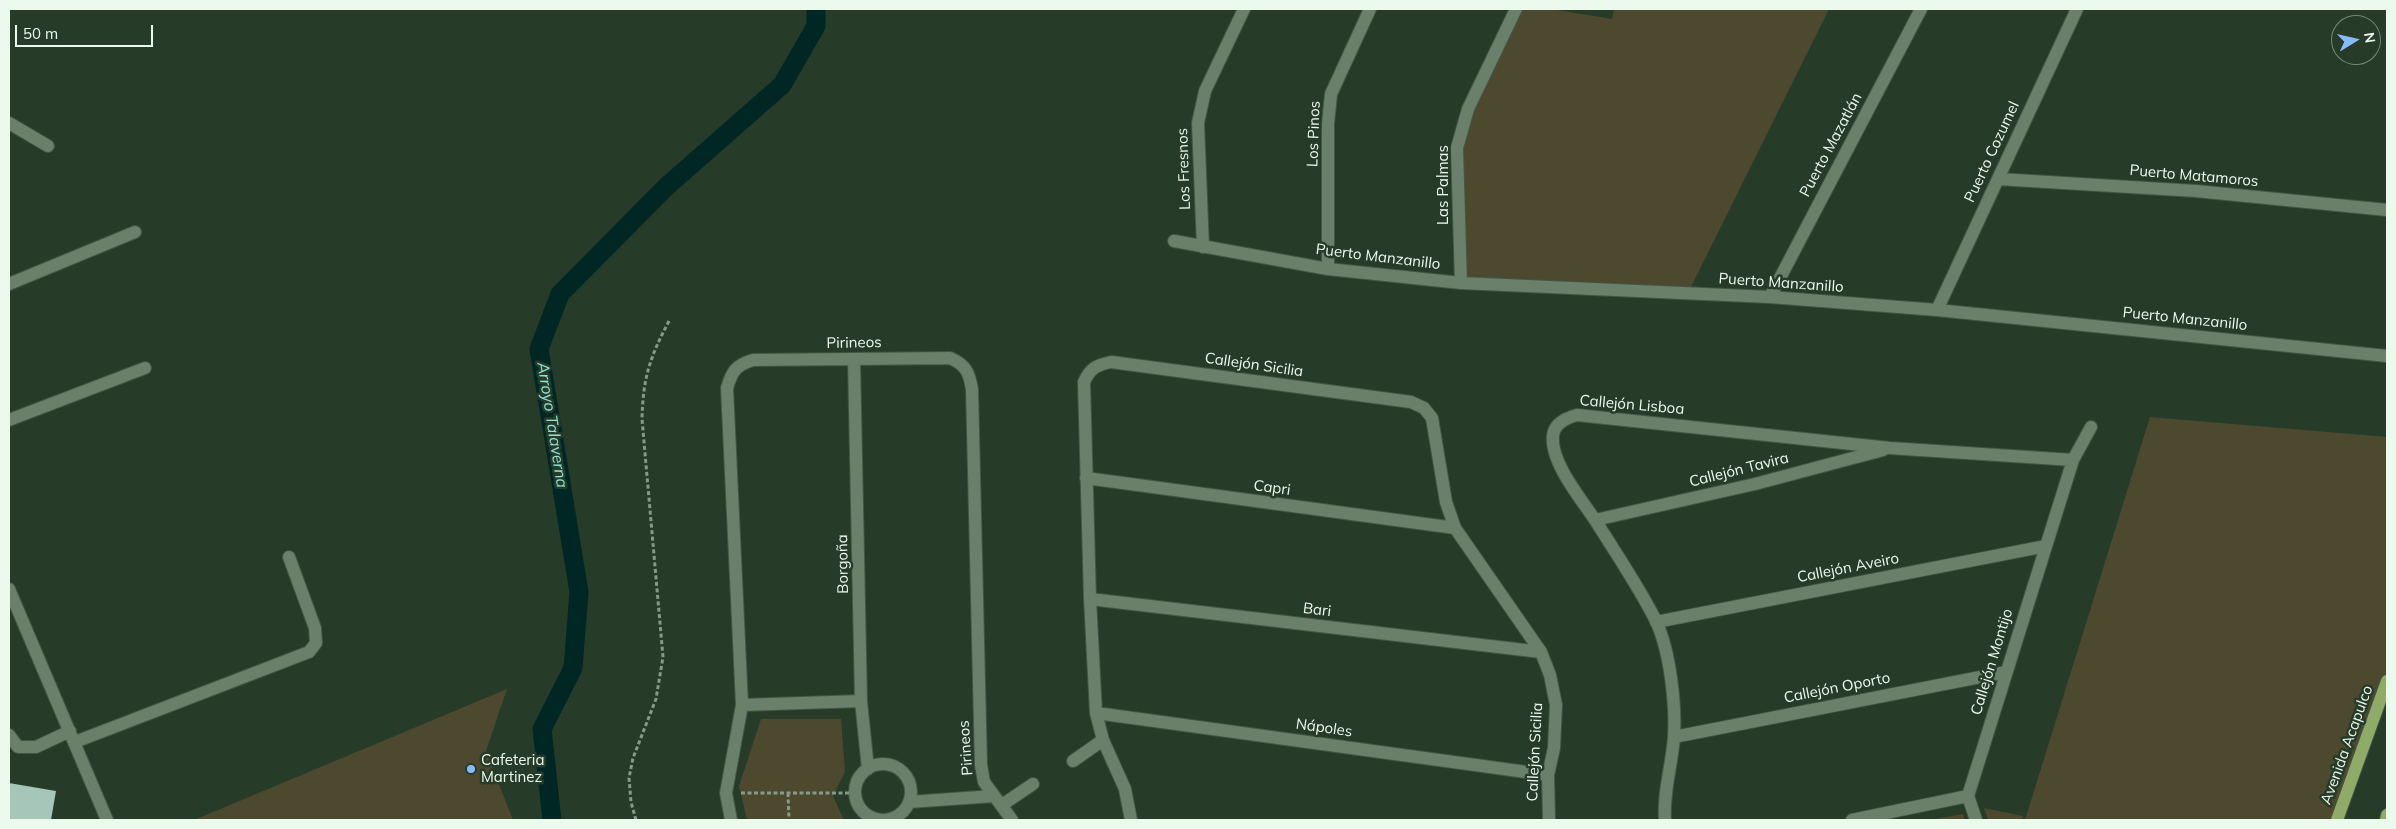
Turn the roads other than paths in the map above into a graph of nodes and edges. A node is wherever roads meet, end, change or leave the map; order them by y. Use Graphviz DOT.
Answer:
graph roads {
  1 [pos="1244,9"];
  2 [pos="1370,9"];
  3 [pos="1516,9"];
  4 [pos="1922,9"];
  5 [pos="2077,9"];
  6 [pos="9,123"];
  7 [pos="48,146"];
  8 [pos="1998,179"];
  9 [pos="2387,210"];
  10 [pos="135,232"];
  11 [pos="1174,241"];
  12 [pos="1203,247"];
  13 [pos="1328,269"];
  14 [pos="1461,283"];
  15 [pos="9,284"];
  16 [pos="1770,297"];
  17 [pos="1937,310"];
  18 [pos="2387,356"];
  19 [pos="854,359"];
  20 [pos="145,368"];
  21 [pos="9,420"];
  22 [pos="2091,427"];
  23 [pos="1890,448"];
  24 [pos="2073,460"];
  25 [pos="1086,478"];
  26 [pos="1595,520"];
  27 [pos="1455,528"];
  28 [pos="2046,546"];
  29 [pos="289,557"];
  30 [pos="9,589"];
  31 [pos="1090,599"];
  32 [pos="1656,622"];
  33 [pos="1540,652"];
  34 [pos="2006,672"];
  35 [pos="2387,681"];
  36 [pos="862,700"];
  37 [pos="742,705"];
  38 [pos="1096,714"];
  39 [pos="9,735"];
  40 [pos="73,736"];
  41 [pos="1674,737"];
  42 [pos="1103,740"];
  43 [pos="1073,761"];
  44 [pos="868,769"];
  45 [pos="1548,775"];
  46 [pos="1033,784"];
  47 [pos="1968,796"];
  48 [pos="998,801"];
  49 [pos="909,802"];
  50 [pos="2387,816"];
  51 [pos="869,818"];
  52 [pos="897,818"];
  53 [pos="107,820"];
  54 [pos="731,820"];
  55 [pos="1012,820"];
  56 [pos="1131,820"];
  57 [pos="1549,820"];
  58 [pos="1665,820"];
  59 [pos="1852,820"];
  60 [pos="1976,820"];
  61 [pos="2337,820"];
  62 [pos="2386,820"];
  1 -- 12 [label="street, Los Fresnos"];
  2 -- 13 [label="street, Los Pinos"];
  3 -- 14 [label="street, Las Palmas"];
  4 -- 16 [label="street, Puerto Mazatlán"];
  5 -- 8 [label="street, Puerto Cozumel"];
  6 -- 7 [label="street"];
  8 -- 9 [label="street, Puerto Matamoros"];
  8 -- 17 [label="street, Puerto Cozumel"];
  10 -- 15 [label="street"];
  11 -- 12 [label="street, Puerto Manzanillo"];
  12 -- 13 [label="street, Puerto Manzanillo"];
  13 -- 14 [label="street, Puerto Manzanillo"];
  14 -- 16 [label="street, Puerto Manzanillo"];
  16 -- 17 [label="street, Puerto Manzanillo"];
  17 -- 18 [label="street, Puerto Manzanillo"];
  19 -- 36 [label="street, Borgoña"];
  19 -- 37 [label="street, Pirineos"];
  19 -- 48 [label="street, Pirineos"];
  20 -- 21 [label="street"];
  22 -- 24 [label="street, Callejón Montijo"];
  23 -- 24 [label="street, Callejón Lisboa"];
  23 -- 26 [label="street, Callejón Tavira"];
  23 -- 26 [label="street, Callejón Lisboa"];
  24 -- 28 [label="street, Callejón Montijo"];
  25 -- 27 [label="street, Capri"];
  25 -- 27 [label="street, Callejón Sicilia"];
  25 -- 31 [label="street, Callejón Sicilia"];
  26 -- 32 [label="street, Callejón Lisboa"];
  27 -- 33 [label="street, Callejón Sicilia"];
  28 -- 32 [label="street, Callejón Aveiro"];
  28 -- 34 [label="street, Callejón Montijo"];
  29 -- 40 [label="street"];
  30 -- 40 [label="street"];
  31 -- 33 [label="street, Bari"];
  31 -- 38 [label="street, Callejón Sicilia"];
  32 -- 41 [label="street, Callejón Lisboa"];
  33 -- 45 [label="street, Callejón Sicilia"];
  34 -- 41 [label="street, Callejón Oporto"];
  34 -- 47 [label="street, Callejón Montijo"];
  35 -- 61 [label="main road, Avenida Acapulco"];
  36 -- 37 [label="street"];
  36 -- 44 [label="street, Borgoña"];
  37 -- 54 [label="street, Pirineos"];
  38 -- 42 [label="street, Callejón Sicilia"];
  38 -- 45 [label="street, Nápoles"];
  39 -- 40 [label="street"];
  40 -- 53 [label="street"];
  41 -- 58 [label="street, Callejón Lisboa"];
  42 -- 43 [label="street"];
  42 -- 56 [label="street, Callejón Sicilia"];
  44 -- 49 [label="street"];
  44 -- 51 [label="street"];
  45 -- 57 [label="street, Callejón Sicilia"];
  46 -- 48 [label="street"];
  47 -- 59 [label="street"];
  47 -- 60 [label="street"];
  48 -- 49 [label="street"];
  48 -- 55 [label="street, Pirineos"];
  49 -- 52 [label="street"];
  50 -- 62 [label="main road"];
  51 -- 52 [label="street"];
}
